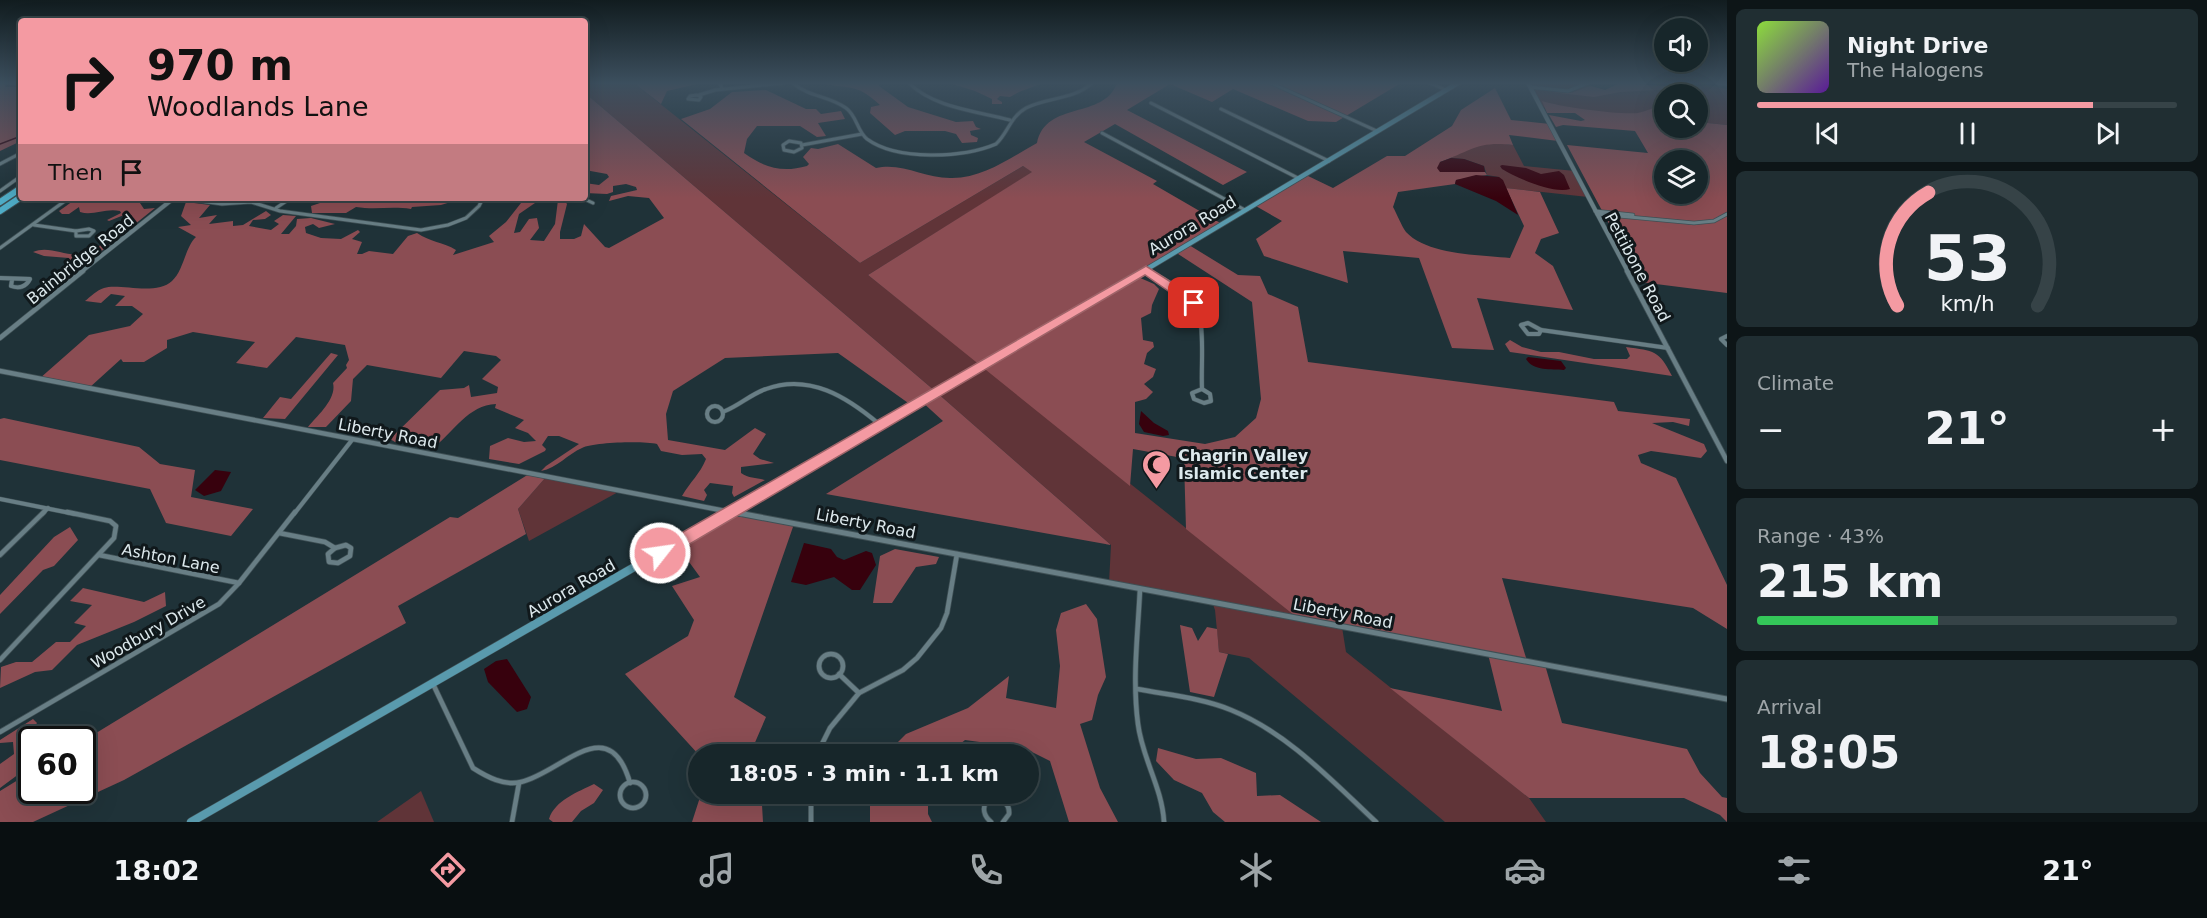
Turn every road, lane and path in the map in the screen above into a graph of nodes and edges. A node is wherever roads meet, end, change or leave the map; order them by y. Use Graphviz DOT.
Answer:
graph roads {
  1 [pos="858,121"];
  2 [pos="1010,121"];
  3 [pos="1187,121"];
  4 [pos="1247,121"];
  5 [pos="1357,121"];
  6 [pos="1394,121"];
  7 [pos="1548,121"];
  8 [pos="1378,131"];
  9 [pos="1102,133"];
  10 [pos="862,134"];
  11 [pos="802,145"];
  12 [pos="18,155"];
  13 [pos="1329,161"];
  14 [pos="0,164"];
  15 [pos="18,178"];
  16 [pos="1299,179"];
  17 [pos="18,190"];
  18 [pos="0,191"];
  19 [pos="18,199"];
  20 [pos="65,201"];
  21 [pos="172,201"];
  22 [pos="199,201"];
  23 [pos="286,201"];
  24 [pos="482,201"];
  25 [pos="588,201"];
  26 [pos="0,202"];
  27 [pos="593,203"];
  28 [pos="275,208"];
  29 [pos="1245,210"];
  30 [pos="0,211"];
  31 [pos="1596,212"];
  32 [pos="1727,214"];
  33 [pos="34,225"];
  34 [pos="76,231"];
  35 [pos="0,248"];
  36 [pos="1146,270"];
  37 [pos="0,278"];
  38 [pos="12,280"];
  39 [pos="1541,330"];
  40 [pos="1727,336"];
  41 [pos="0,338"];
  42 [pos="1727,345"];
  43 [pos="1668,348"];
  44 [pos="0,371"];
  45 [pos="1202,389"];
  46 [pos="725,411"];
  47 [pos="879,424"];
  48 [pos="352,440"];
  49 [pos="1727,461"];
  50 [pos="0,499"];
  51 [pos="48,508"];
  52 [pos="731,512"];
  53 [pos="279,533"];
  54 [pos="335,548"];
  55 [pos="957,554"];
  56 [pos="0,555"];
  57 [pos="99,555"];
  58 [pos="239,583"];
  59 [pos="1140,589"];
  60 [pos="0,660"];
  61 [pos="838,674"];
  62 [pos="433,684"];
  63 [pos="1137,688"];
  64 [pos="859,693"];
  65 [pos="1727,699"];
  66 [pos="0,732"];
  67 [pos="822,744"];
  68 [pos="519,783"];
  69 [pos="630,783"];
  70 [pos="810,804"];
  71 [pos="192,822"];
  72 [pos="512,822"];
  73 [pos="811,822"];
  74 [pos="991,822"];
  75 [pos="1003,822"];
  76 [pos="1164,822"];
  77 [pos="1376,822"];
  1 -- 10 [label="street"];
  2 -- 10 [label="street"];
  3 -- 16 [label="street"];
  4 -- 13 [label="street"];
  5 -- 8 [label="street"];
  6 -- 8 [label="main road, Aurora Road"];
  7 -- 31 [label="street, Pettibone Road"];
  8 -- 13 [label="main road, Aurora Road"];
  9 -- 29 [label="street"];
  10 -- 11 [label="street"];
  11 -- 11 [label="street"];
  12 -- 14 [label="street"];
  13 -- 16 [label="main road, Aurora Road"];
  15 -- 18 [label="street"];
  16 -- 29 [label="main road, Aurora Road"];
  17 -- 26 [label="highway"];
  19 -- 30 [label="highway"];
  20 -- 33 [label="street"];
  21 -- 41 [label="street, Bainbridge Road"];
  22 -- 28 [label="street"];
  23 -- 28 [label="street"];
  24 -- 28 [label="street"];
  25 -- 27 [label="street"];
  29 -- 36 [label="main road, Aurora Road"];
  31 -- 32 [label="street"];
  31 -- 43 [label="street, Pettibone Road"];
  33 -- 34 [label="street"];
  33 -- 35 [label="street"];
  34 -- 34 [label="street"];
  36 -- 45 [label="street"];
  36 -- 47 [label="main road, Aurora Road"];
  37 -- 38 [label="street"];
  38 -- 38 [label="street"];
  39 -- 39 [label="street"];
  39 -- 43 [label="street"];
  40 -- 42 [label="street"];
  43 -- 49 [label="street, Pettibone Road"];
  44 -- 48 [label="street, Liberty Road"];
  45 -- 45 [label="street"];
  46 -- 46 [label="street"];
  46 -- 47 [label="street"];
  47 -- 52 [label="main road, Aurora Road"];
  48 -- 52 [label="street, Liberty Road"];
  48 -- 53 [label="street, Woodbury Drive"];
  50 -- 51 [label="street"];
  51 -- 56 [label="street"];
  51 -- 57 [label="street"];
  52 -- 55 [label="street, Liberty Road"];
  52 -- 62 [label="main road, Aurora Road"];
  53 -- 54 [label="street"];
  53 -- 58 [label="street, Woodbury Drive"];
  54 -- 54 [label="street"];
  55 -- 59 [label="street, Liberty Road"];
  55 -- 64 [label="street"];
  57 -- 58 [label="street, Ashton Lane"];
  57 -- 60 [label="street"];
  58 -- 66 [label="street, Woodbury Drive"];
  59 -- 63 [label="street"];
  59 -- 65 [label="street, Liberty Road"];
  61 -- 61 [label="street"];
  61 -- 64 [label="street"];
  62 -- 68 [label="street"];
  62 -- 71 [label="main road, Aurora Road"];
  63 -- 76 [label="street"];
  63 -- 77 [label="street"];
  64 -- 67 [label="street"];
  68 -- 69 [label="street"];
  68 -- 72 [label="street"];
  69 -- 69 [label="street"];
  70 -- 73 [label="street"];
  74 -- 75 [label="street"];
}
